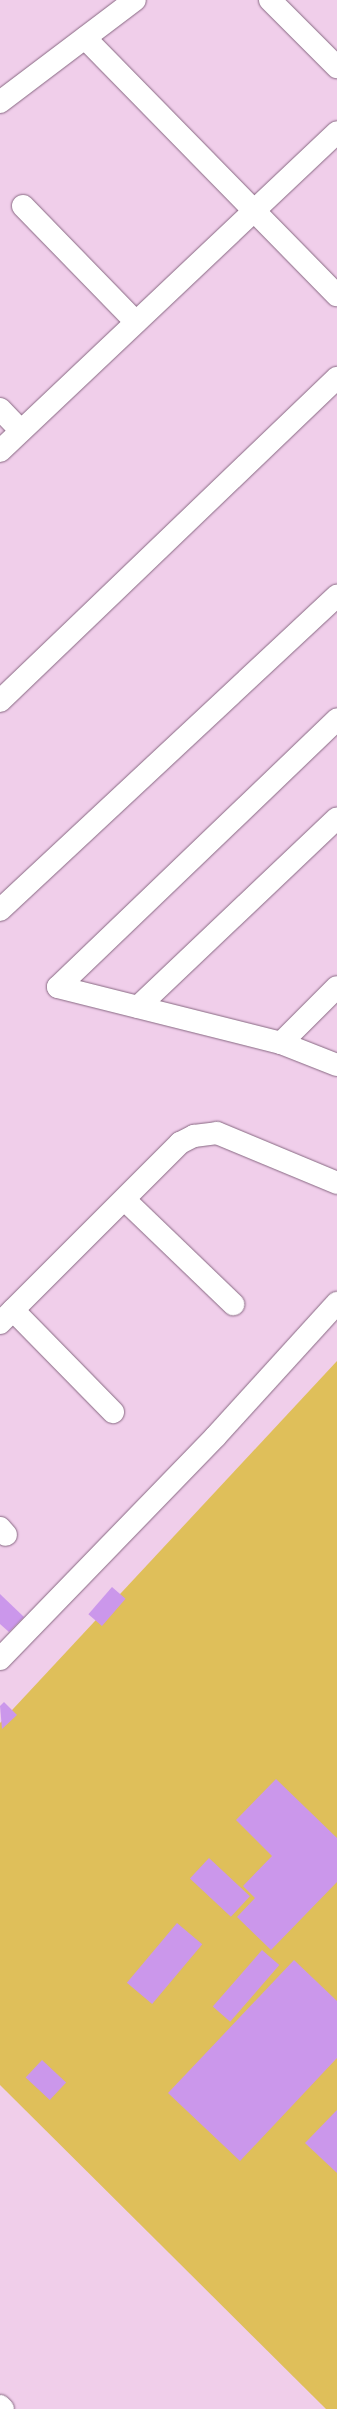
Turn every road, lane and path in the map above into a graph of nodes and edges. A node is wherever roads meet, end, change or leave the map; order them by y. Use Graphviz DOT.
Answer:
graph roads {
  1 [pos="134,0"];
  2 [pos="270,0"];
  3 [pos="85,38"];
  4 [pos="337,67"];
  5 [pos="0,102"];
  6 [pos="337,132"];
  7 [pos="23,206"];
  8 [pos="254,211"];
  9 [pos="337,295"];
  10 [pos="136,322"];
  11 [pos="337,378"];
  12 [pos="0,408"];
  13 [pos="21,431"];
  14 [pos="0,451"];
  15 [pos="337,596"];
  16 [pos="0,701"];
  17 [pos="337,719"];
  18 [pos="337,818"];
  19 [pos="0,910"];
  20 [pos="337,987"];
  21 [pos="138,1007"];
  22 [pos="281,1043"];
  23 [pos="335,1061"];
  24 [pos="337,1183"];
  25 [pos="126,1200"];
  26 [pos="337,1303"];
  27 [pos="233,1304"];
  28 [pos="7,1317"];
  29 [pos="113,1412"];
  30 [pos="0,1658"];
  31 [pos="0,2406"];
  32 [pos="3,2409"];
  1 -- 3 [label="street"];
  2 -- 4 [label="street"];
  3 -- 5 [label="street"];
  3 -- 8 [label="street"];
  6 -- 8 [label="street"];
  7 -- 10 [label="street"];
  8 -- 9 [label="street"];
  8 -- 10 [label="street"];
  10 -- 13 [label="street"];
  11 -- 16 [label="street"];
  12 -- 13 [label="street"];
  13 -- 14 [label="street"];
  15 -- 19 [label="street"];
  17 -- 21 [label="street"];
  18 -- 21 [label="street"];
  20 -- 22 [label="street"];
  21 -- 22 [label="street"];
  22 -- 23 [label="street"];
  24 -- 25 [label="street"];
  25 -- 27 [label="street"];
  25 -- 28 [label="street"];
  26 -- 30 [label="street"];
  28 -- 29 [label="street"];
  31 -- 32 [label="street"];
}
